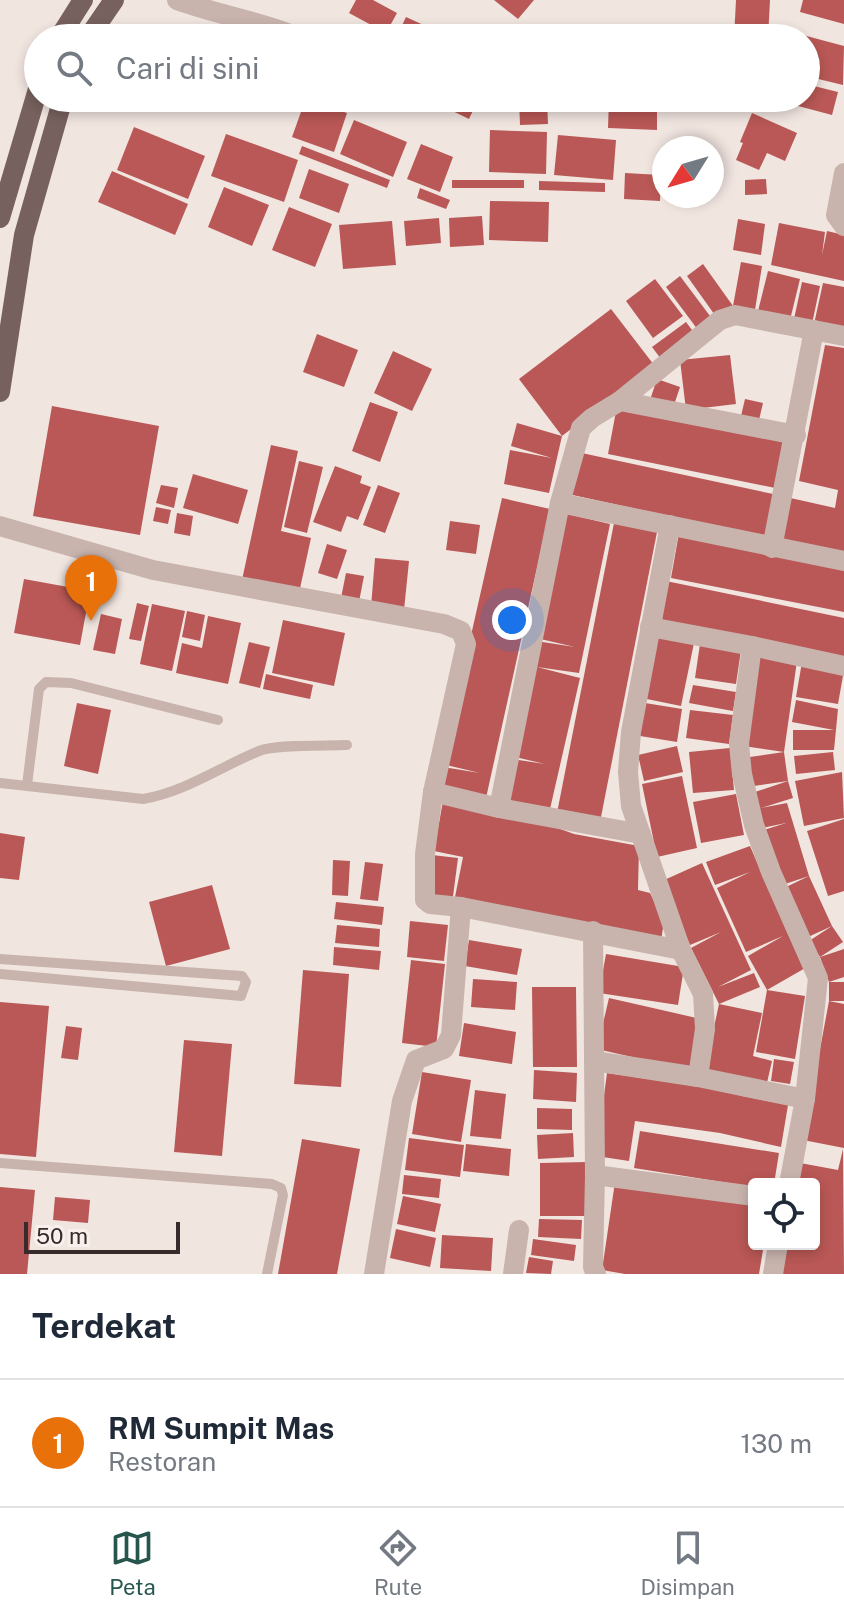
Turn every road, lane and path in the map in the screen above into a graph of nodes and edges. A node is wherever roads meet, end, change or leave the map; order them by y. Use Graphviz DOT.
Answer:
graph roads {
  1 [pos="83,0"];
  2 [pos="114,0"];
  3 [pos="177,0"];
  4 [pos="68,24"];
  5 [pos="98,24"];
  6 [pos="261,24"];
  7 [pos="31,112"];
  8 [pos="59,112"];
  9 [pos="844,173"];
  10 [pos="0,218"];
  11 [pos="844,226"];
  12 [pos="814,330"];
  13 [pos="844,336"];
  14 [pos="2,365"];
  15 [pos="0,392"];
  16 [pos="620,401"];
  17 [pos="796,435"];
  18 [pos="560,503"];
  19 [pos="670,525"];
  20 [pos="0,526"];
  21 [pos="772,548"];
  22 [pos="844,561"];
  23 [pos="650,627"];
  24 [pos="752,646"];
  25 [pos="844,666"];
  26 [pos="218,720"];
  27 [pos="347,745"];
  28 [pos="0,783"];
  29 [pos="27,785"];
  30 [pos="433,792"];
  31 [pos="499,808"];
  32 [pos="641,834"];
  33 [pos="461,907"];
  34 [pos="593,931"];
  35 [pos="681,950"];
  36 [pos="0,959"];
  37 [pos="0,974"];
  38 [pos="594,1061"];
  39 [pos="698,1077"];
  40 [pos="805,1099"];
  41 [pos="0,1163"];
  42 [pos="595,1175"];
  43 [pos="790,1178"];
  44 [pos="748,1195"];
  45 [pos="519,1230"];
  46 [pos="777,1250"];
  47 [pos="267,1274"];
  48 [pos="374,1274"];
  49 [pos="513,1274"];
  50 [pos="596,1274"];
  51 [pos="773,1274"];
  1 -- 4 [label="main road"];
  2 -- 5 [label="main road"];
  3 -- 6 [label="street"];
  7 -- 10 [label="main road"];
  8 -- 14 [label="main road"];
  9 -- 11 [label="street"];
  12 -- 13 [label="street"];
  12 -- 16 [label="street"];
  12 -- 17 [label="street"];
  14 -- 15 [label="main road"];
  16 -- 17 [label="street"];
  16 -- 18 [label="street"];
  17 -- 21 [label="street"];
  18 -- 19 [label="street"];
  18 -- 31 [label="street"];
  19 -- 21 [label="street"];
  19 -- 23 [label="street"];
  20 -- 30 [label="street"];
  21 -- 22 [label="street"];
  23 -- 24 [label="street"];
  23 -- 32 [label="street"];
  24 -- 25 [label="street"];
  24 -- 40 [label="street"];
  26 -- 29 [label="lane"];
  27 -- 29 [label="lane"];
  28 -- 29 [label="lane"];
  30 -- 31 [label="street"];
  30 -- 33 [label="street"];
  31 -- 32 [label="street"];
  32 -- 35 [label="street"];
  33 -- 34 [label="street"];
  33 -- 48 [label="street"];
  34 -- 35 [label="street"];
  34 -- 38 [label="street"];
  35 -- 39 [label="street"];
  36 -- 37 [label="lane"];
  38 -- 39 [label="street"];
  38 -- 42 [label="street"];
  39 -- 40 [label="street"];
  40 -- 43 [label="street"];
  41 -- 47 [label="lane"];
  42 -- 44 [label="street"];
  42 -- 50 [label="street"];
  45 -- 49 [label="street"];
  46 -- 51 [label="street"];
}
